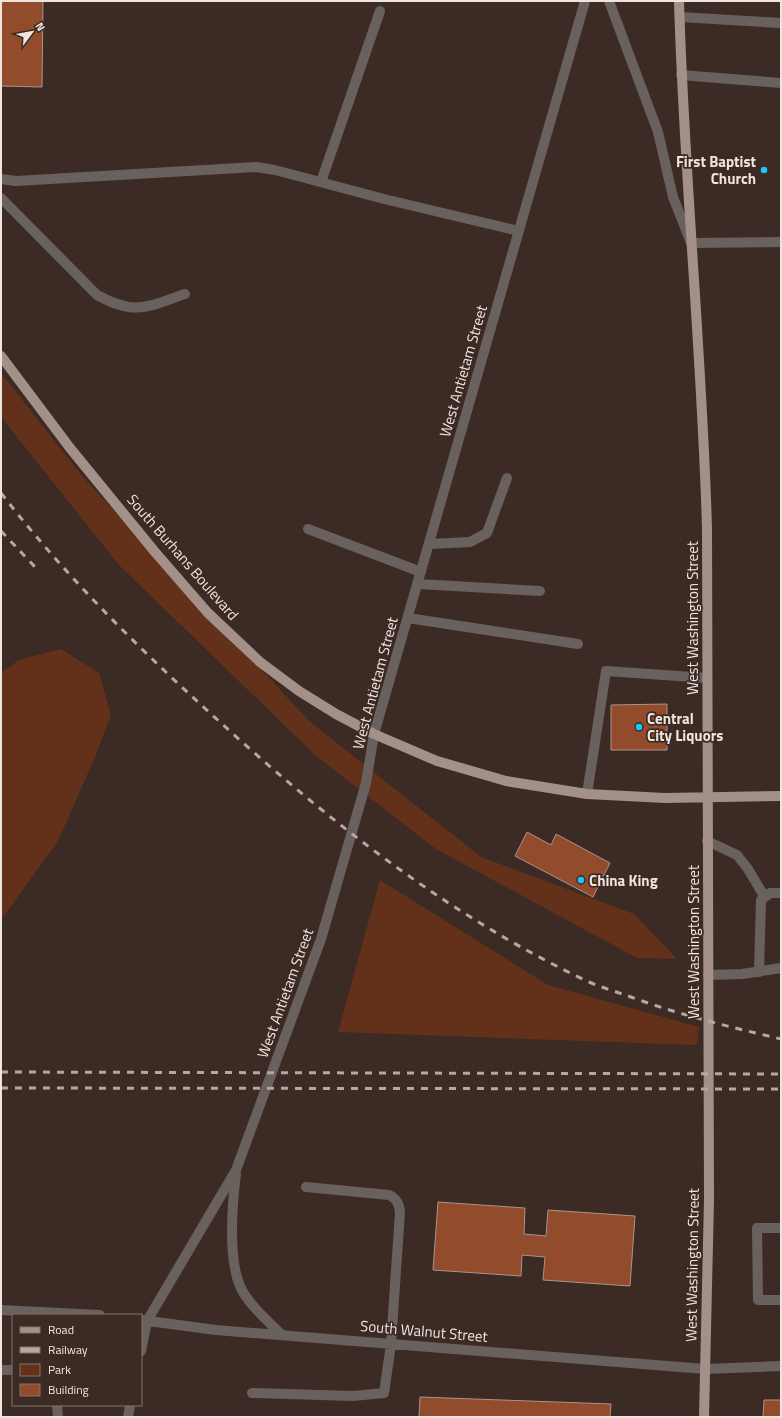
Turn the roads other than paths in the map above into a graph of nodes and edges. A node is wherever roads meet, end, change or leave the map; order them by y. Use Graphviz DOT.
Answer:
graph roads {
  1 [pos="585,1"];
  2 [pos="609,1"];
  3 [pos="679,1"];
  4 [pos="380,11"];
  5 [pos="680,17"];
  6 [pos="781,22"];
  7 [pos="681,75"];
  8 [pos="781,83"];
  9 [pos="1,179"];
  10 [pos="320,182"];
  11 [pos="1,198"];
  12 [pos="519,231"];
  13 [pos="781,242"];
  14 [pos="691,243"];
  15 [pos="185,294"];
  16 [pos="1,356"];
  17 [pos="507,478"];
  18 [pos="308,529"];
  19 [pos="429,544"];
  20 [pos="421,572"];
  21 [pos="418,584"];
  22 [pos="540,591"];
  23 [pos="408,618"];
  24 [pos="578,644"];
  25 [pos="707,678"];
  26 [pos="374,734"];
  27 [pos="587,794"];
  28 [pos="781,796"];
  29 [pos="707,797"];
  30 [pos="707,841"];
  31 [pos="781,893"];
  32 [pos="764,896"];
  33 [pos="781,968"];
  34 [pos="759,972"];
  35 [pos="708,975"];
  36 [pos="236,1170"];
  37 [pos="306,1187"];
  38 [pos="781,1228"];
  39 [pos="781,1300"];
  40 [pos="1,1310"];
  41 [pos="80,1314"];
  42 [pos="144,1320"];
  43 [pos="282,1335"];
  44 [pos="142,1341"];
  45 [pos="391,1344"];
  46 [pos="781,1366"];
  47 [pos="704,1369"];
  48 [pos="1,1370"];
  49 [pos="12,1370"];
  50 [pos="252,1393"];
  51 [pos="57,1406"];
  52 [pos="130,1406"];
  53 [pos="58,1417"];
  54 [pos="128,1417"];
  55 [pos="704,1417"];
  1 -- 12 [label="street, West Antietam Street"];
  2 -- 14 [label="street, West Washington Street"];
  3 -- 5 [label="main road"];
  4 -- 10 [label="street"];
  5 -- 6 [label="street"];
  5 -- 7 [label="main road"];
  7 -- 8 [label="street"];
  7 -- 14 [label="main road"];
  9 -- 10 [label="street"];
  10 -- 12 [label="street"];
  11 -- 15 [label="street"];
  12 -- 19 [label="street, West Antietam Street"];
  13 -- 14 [label="street"];
  14 -- 25 [label="main road, West Washington Street"];
  16 -- 26 [label="main road, South Burhans Boulevard"];
  17 -- 19 [label="street"];
  18 -- 20 [label="street"];
  19 -- 20 [label="street, West Antietam Street"];
  20 -- 21 [label="street, West Antietam Street"];
  21 -- 22 [label="street"];
  21 -- 23 [label="street, West Antietam Street"];
  23 -- 24 [label="street"];
  23 -- 26 [label="street, West Antietam Street"];
  25 -- 27 [label="street"];
  25 -- 29 [label="main road, West Washington Street"];
  26 -- 27 [label="main road, South Burhans Boulevard"];
  26 -- 36 [label="street, West Antietam Street"];
  27 -- 29 [label="main road, South Burhans Boulevard"];
  28 -- 29 [label="main road, South Burhans Boulevard"];
  29 -- 30 [label="main road, West Washington Street"];
  30 -- 32 [label="street"];
  30 -- 35 [label="main road, West Washington Street"];
  31 -- 32 [label="street"];
  32 -- 34 [label="street"];
  33 -- 34 [label="street"];
  34 -- 35 [label="street"];
  35 -- 47 [label="main road, West Washington Street"];
  36 -- 42 [label="street, West Antietam Street"];
  36 -- 43 [label="street"];
  37 -- 45 [label="street"];
  38 -- 39 [label="street"];
  40 -- 41 [label="street"];
  42 -- 43 [label="street, South Walnut Street"];
  42 -- 44 [label="street, West Antietam Street"];
  43 -- 45 [label="street, South Walnut Street"];
  45 -- 47 [label="street, South Walnut Street"];
  45 -- 50 [label="street"];
  46 -- 47 [label="street, South Walnut Street"];
  47 -- 55 [label="main road, West Washington Street"];
  48 -- 49 [label="street"];
  51 -- 53 [label="street"];
  52 -- 54 [label="street"];
}
